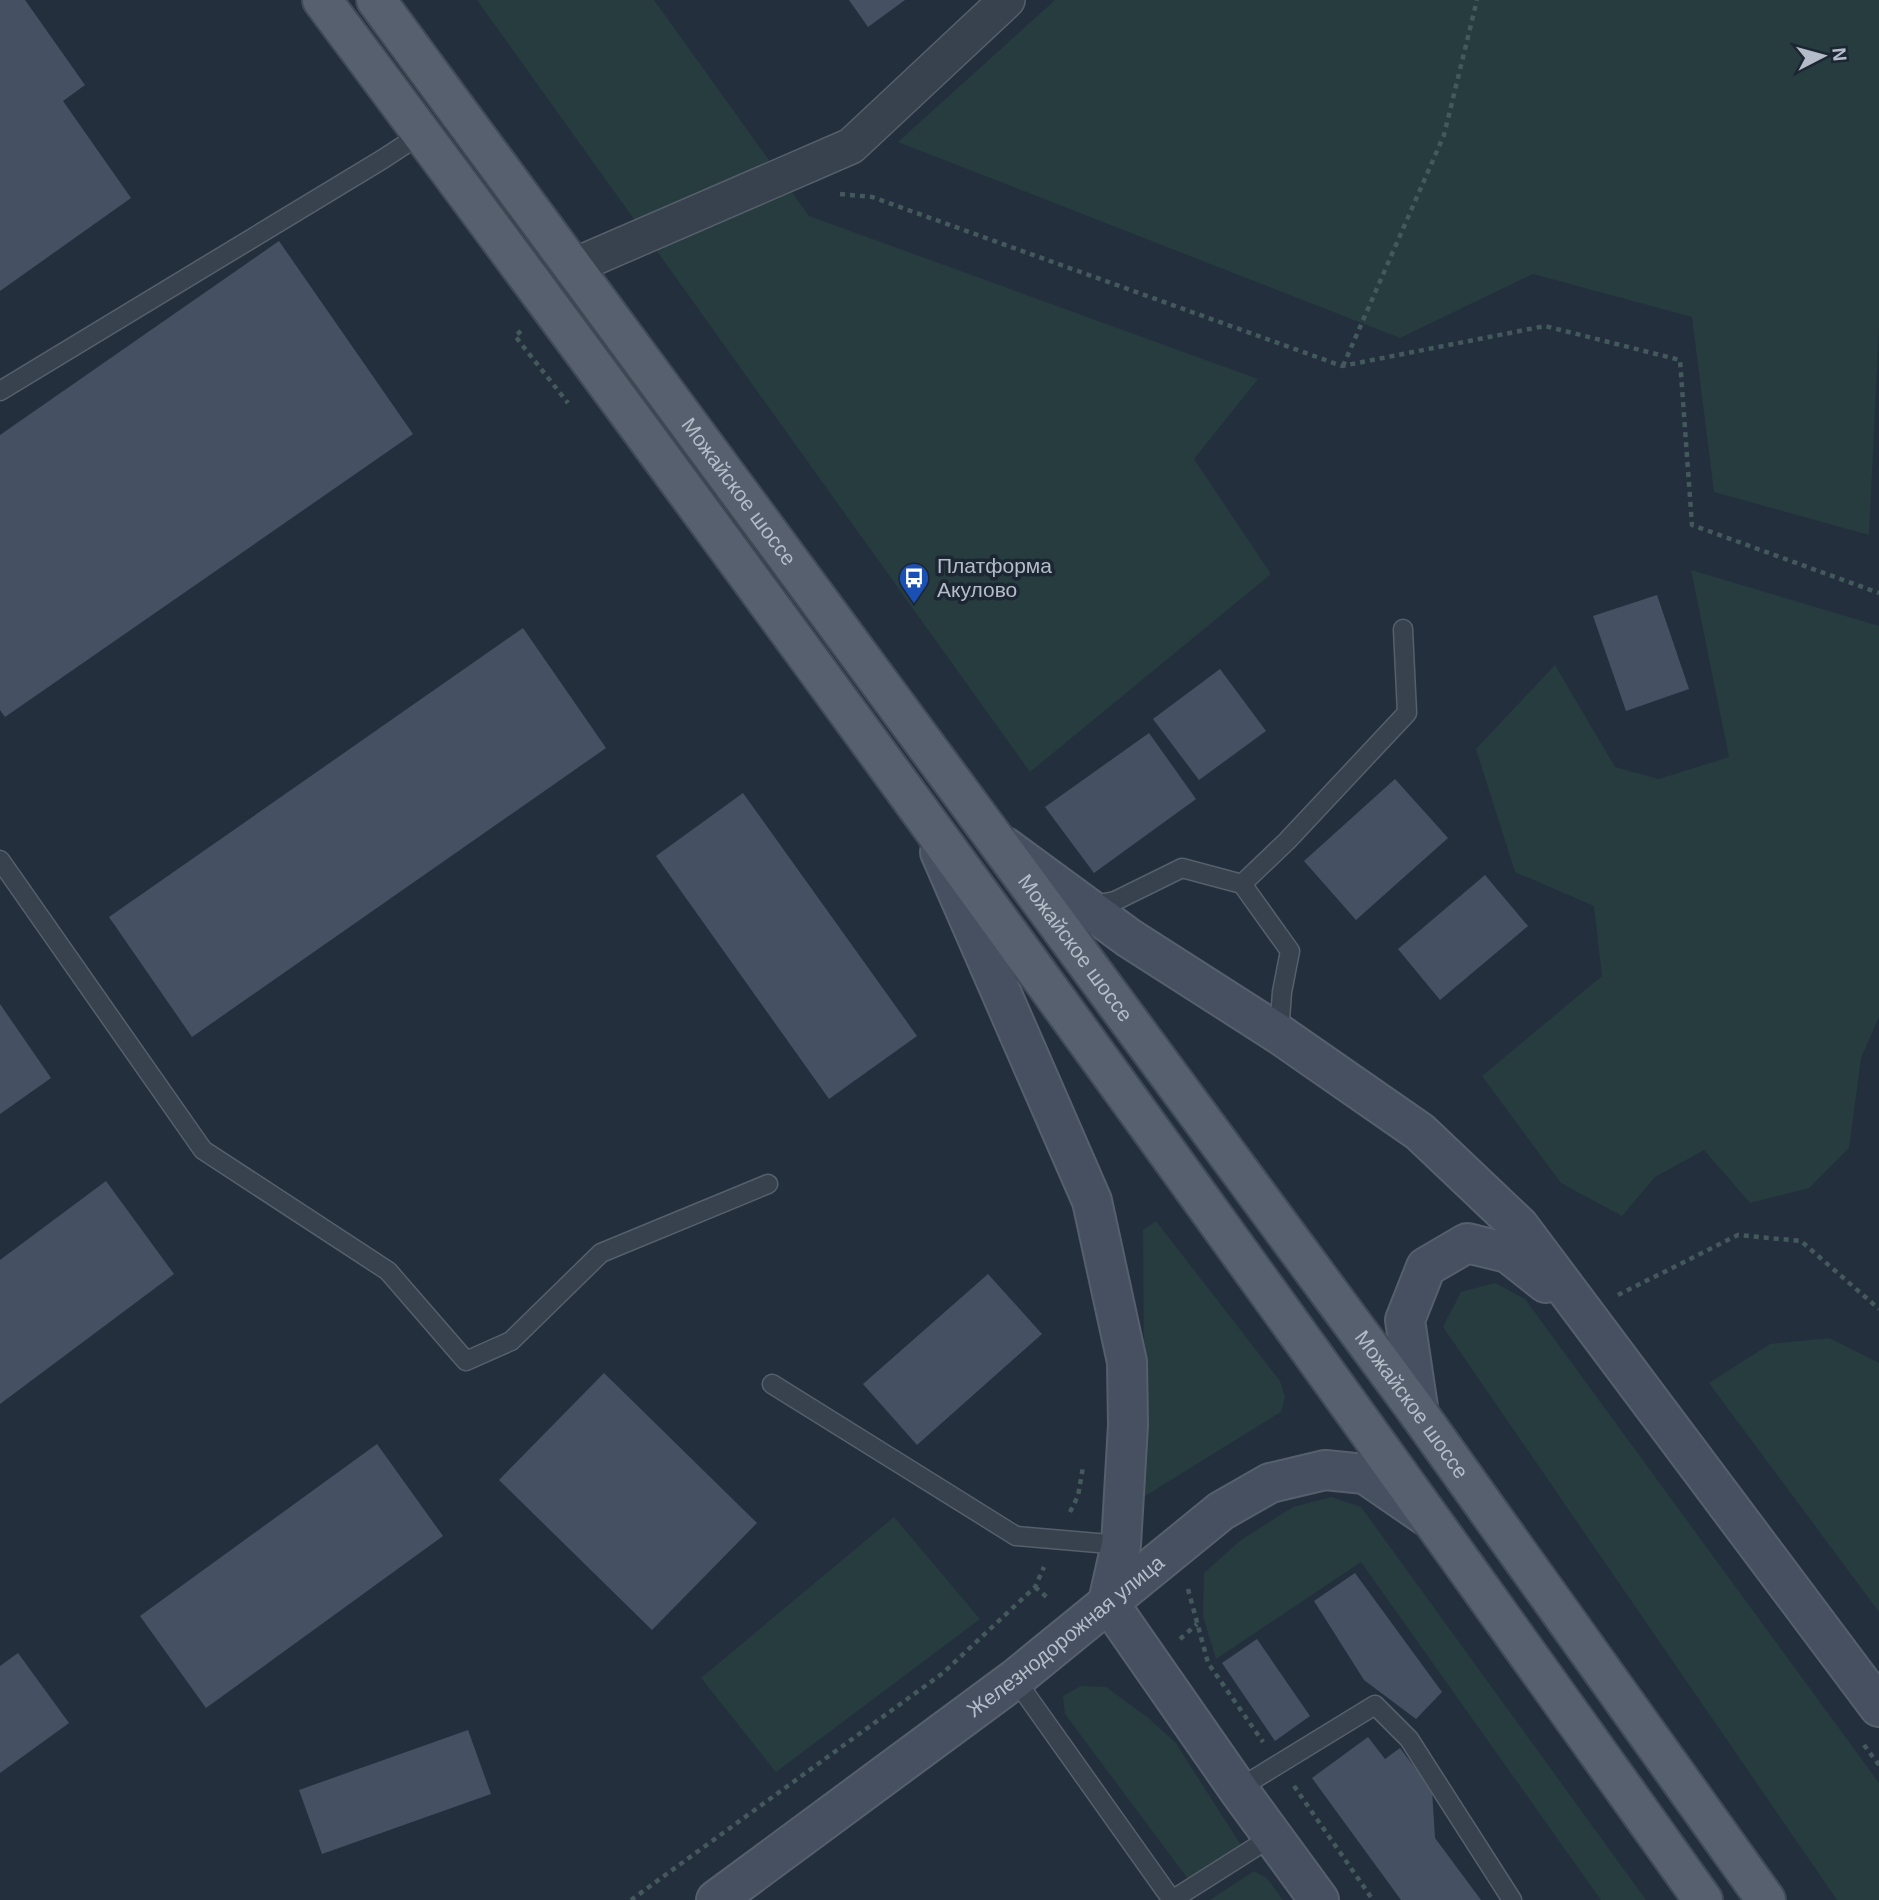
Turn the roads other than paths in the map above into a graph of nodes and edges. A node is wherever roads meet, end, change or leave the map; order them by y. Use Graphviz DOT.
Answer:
graph roads {
  1 [pos="322,0"];
  2 [pos="376,0"];
  3 [pos="1007,0"];
  4 [pos="421,134"];
  5 [pos="572,267"];
  6 [pos="0,391"];
  7 [pos="1403,629"];
  8 [pos="923,813"];
  9 [pos="992,838"];
  10 [pos="0,860"];
  11 [pos="1242,884"];
  12 [pos="1086,906"];
  13 [pos="1279,1034"];
  14 [pos="768,1184"];
  15 [pos="1583,1312"];
  16 [pos="772,1384"];
  17 [pos="1419,1414"];
  18 [pos="1434,1522"];
  19 [pos="1121,1545"];
  20 [pos="1108,1602"];
  21 [pos="1015,1679"];
  22 [pos="1879,1707"];
  23 [pos="1238,1789"];
  24 [pos="1273,1836"];
  25 [pos="716,1900"];
  26 [pos="1319,1900"];
  27 [pos="1512,1900"];
  28 [pos="1703,1900"];
  29 [pos="1766,1900"];
  1 -- 4 [label="main road, Можайское шоссе"];
  2 -- 5 [label="main road, Можайское шоссе"];
  3 -- 5 [label="street"];
  4 -- 6 [label="lane"];
  4 -- 8 [label="main road, Можайское шоссе"];
  5 -- 9 [label="main road, Можайское шоссе"];
  7 -- 11 [label="lane"];
  8 -- 18 [label="main road, Можайское шоссе"];
  8 -- 19 [label="street"];
  9 -- 12 [label="street"];
  9 -- 17 [label="main road, Можайское шоссе"];
  10 -- 14 [label="lane"];
  11 -- 12 [label="lane"];
  11 -- 13 [label="lane"];
  12 -- 13 [label="street"];
  13 -- 15 [label="street"];
  15 -- 17 [label="street"];
  15 -- 22 [label="street"];
  16 -- 19 [label="lane"];
  17 -- 29 [label="main road, Можайское шоссе"];
  18 -- 20 [label="street, Железнодорожная улица"];
  18 -- 28 [label="main road, Можайское шоссе"];
  19 -- 20 [label="street"];
  20 -- 21 [label="street, Железнодорожная улица"];
  20 -- 23 [label="street"];
  21 -- 24 [label="lane"];
  21 -- 25 [label="street, Железнодорожная улица"];
  23 -- 24 [label="street"];
  23 -- 27 [label="lane"];
  24 -- 26 [label="street"];
}
